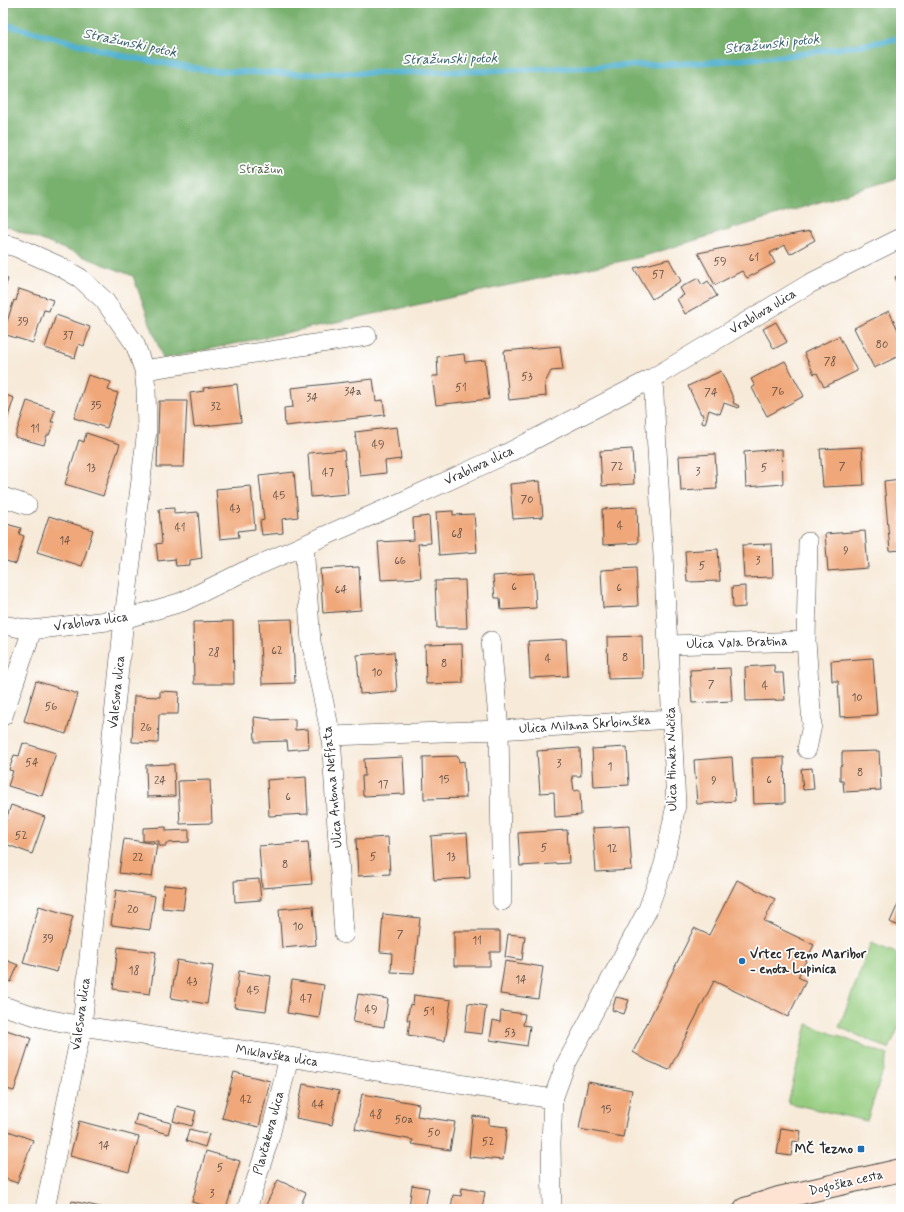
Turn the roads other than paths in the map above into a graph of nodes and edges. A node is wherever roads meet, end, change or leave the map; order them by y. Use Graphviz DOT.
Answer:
graph roads {
  1 [pos="901,238"];
  2 [pos="3,244"];
  3 [pos="367,336"];
  4 [pos="144,370"];
  5 [pos="652,378"];
  6 [pos="3,497"];
  7 [pos="27,505"];
  8 [pos="808,542"];
  9 [pos="304,546"];
  10 [pos="124,619"];
  11 [pos="3,625"];
  12 [pos="32,630"];
  13 [pos="491,641"];
  14 [pos="806,641"];
  15 [pos="668,645"];
  16 [pos="3,716"];
  17 [pos="671,719"];
  18 [pos="499,730"];
  19 [pos="331,736"];
  20 [pos="807,748"];
  21 [pos="502,901"];
  22 [pos="344,934"];
  23 [pos="3,1006"];
  24 [pos="82,1026"];
  25 [pos="289,1057"];
  26 [pos="553,1099"];
  27 [pos="901,1170"];
  28 [pos="46,1209"];
  29 [pos="247,1209"];
  30 [pos="552,1209"];
  31 [pos="745,1209"];
  1 -- 5 [label="street, Vrablova ulica"];
  2 -- 4 [label="street, Valesova ulica"];
  3 -- 4 [label="street"];
  4 -- 10 [label="street, Valesova ulica"];
  5 -- 9 [label="street, Vrablova ulica"];
  5 -- 15 [label="street, Ulica Hinka Nučiča"];
  6 -- 7 [label="street"];
  8 -- 14 [label="street, Ulica Vala Bratina"];
  9 -- 10 [label="street, Vrablova ulica"];
  9 -- 19 [label="street, Ulica Antona Neffata"];
  10 -- 12 [label="street, Vrablova ulica"];
  10 -- 24 [label="street, Valesova ulica"];
  11 -- 12 [label="street, Vrablova ulica"];
  12 -- 16 [label="street"];
  13 -- 18 [label="street"];
  14 -- 15 [label="street, Ulica Vala Bratina"];
  14 -- 20 [label="street, Ulica Vala Bratina"];
  15 -- 17 [label="street, Ulica Hinka Nučiča"];
  17 -- 18 [label="street, Ulica Milana Skrbinška"];
  17 -- 26 [label="street, Ulica Hinka Nučiča"];
  18 -- 19 [label="street, Ulica Milana Skrbinška"];
  18 -- 21 [label="street"];
  19 -- 22 [label="street, Ulica Antona Neffata"];
  23 -- 24 [label="street, Miklavška ulica"];
  24 -- 25 [label="street, Miklavška ulica"];
  24 -- 28 [label="street, Valesova ulica"];
  25 -- 26 [label="street, Miklavška ulica"];
  25 -- 29 [label="street, Plavčakova ulica"];
  26 -- 30 [label="street, Ulica Hinka Nučiča"];
  27 -- 31 [label="street, Dogoška cesta"];
}
